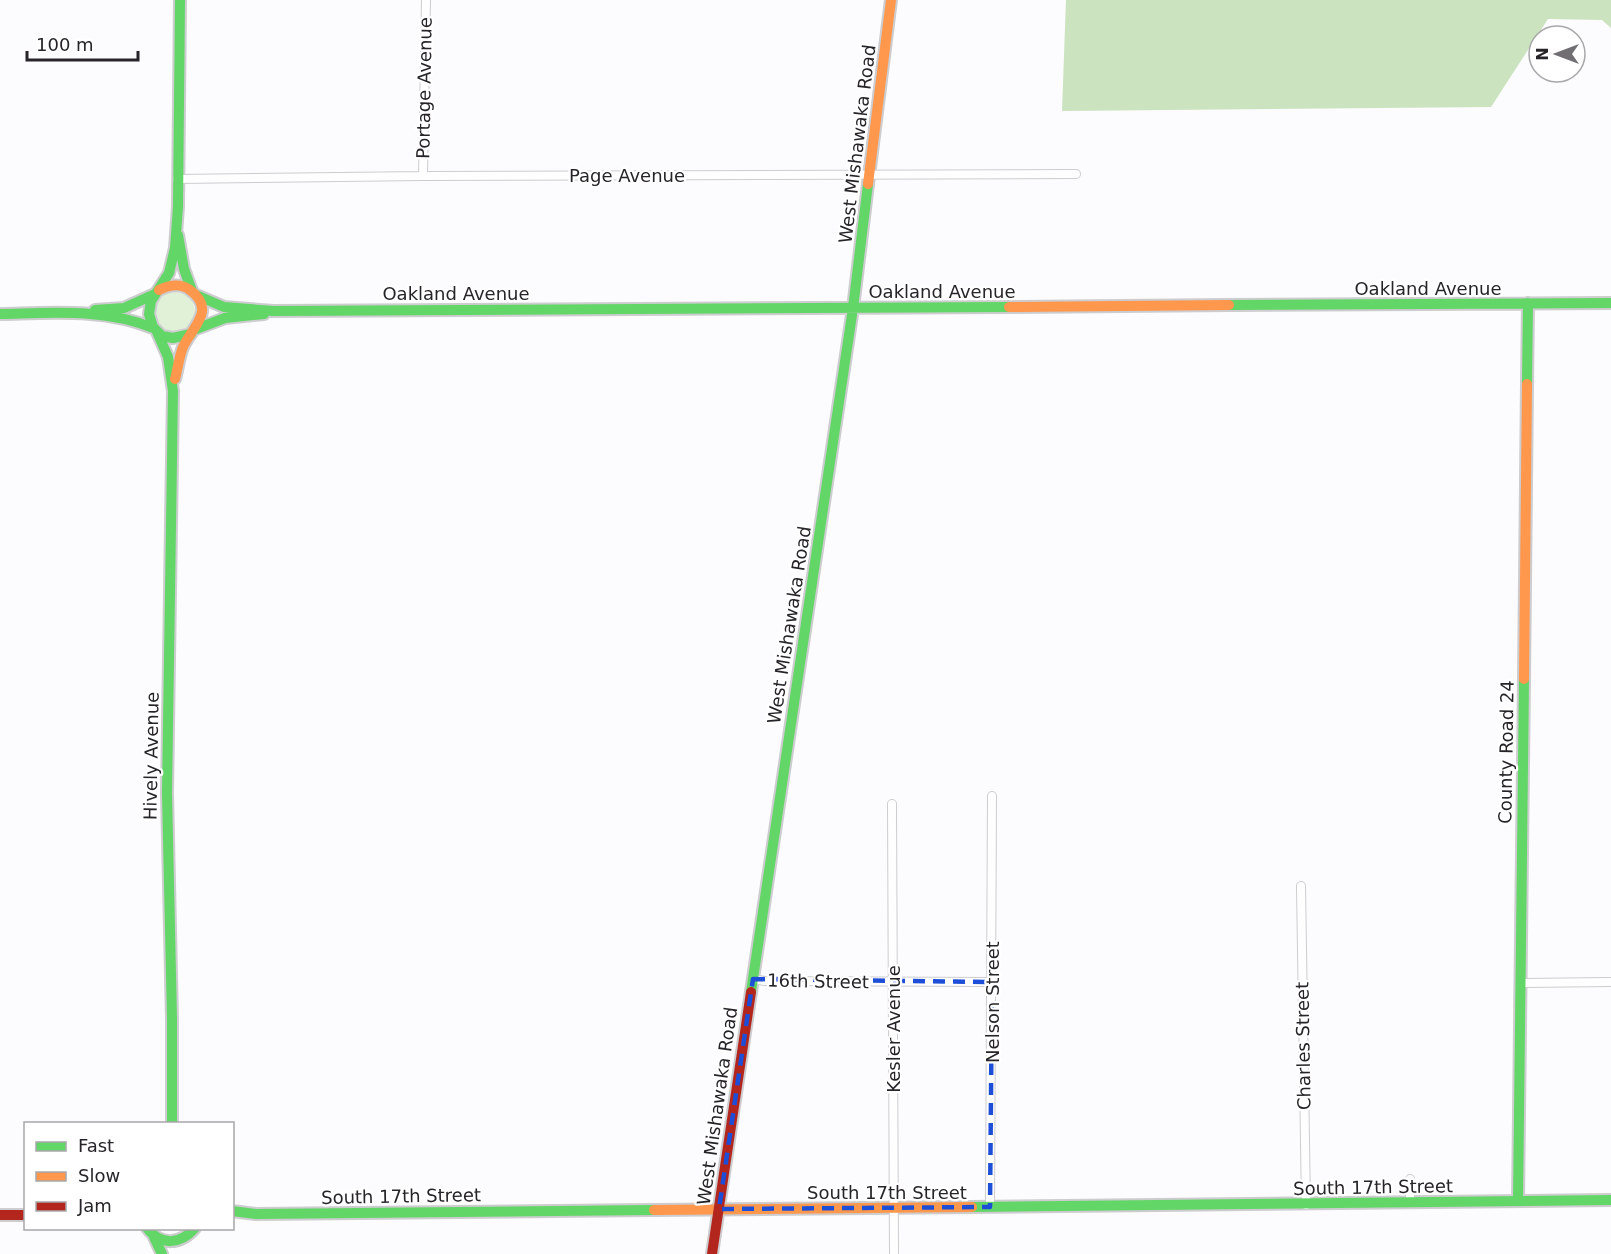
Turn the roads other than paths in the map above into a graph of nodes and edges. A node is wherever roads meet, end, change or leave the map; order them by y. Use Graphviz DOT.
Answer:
graph roads {
  1 [pos="180,0"];
  2 [pos="426,0"];
  3 [pos="891,0"];
  4 [pos="1076,174"];
  5 [pos="870,175"];
  6 [pos="423,176"];
  7 [pos="177,179"];
  8 [pos="176,232"];
  9 [pos="157,292"];
  10 [pos="194,293"];
  11 [pos="1528,303"];
  12 [pos="1611,303"];
  13 [pos="853,308"];
  14 [pos="273,311"];
  15 [pos="82,313"];
  16 [pos="0,314"];
  17 [pos="155,330"];
  18 [pos="194,332"];
  19 [pos="173,390"];
  20 [pos="992,796"];
  21 [pos="892,804"];
  22 [pos="1301,886"];
  23 [pos="753,979"];
  24 [pos="893,982"];
  25 [pos="992,982"];
  26 [pos="1520,982"];
  27 [pos="1611,982"];
  28 [pos="172,1122"];
  29 [pos="1410,1179"];
  30 [pos="1611,1200"];
  31 [pos="1518,1201"];
  32 [pos="1410,1203"];
  33 [pos="1306,1204"];
  34 [pos="990,1207"];
  35 [pos="893,1208"];
  36 [pos="719,1209"];
  37 [pos="234,1211"];
  38 [pos="256,1214"];
  39 [pos="0,1215"];
  40 [pos="24,1215"];
  41 [pos="234,1218"];
  42 [pos="148,1232"];
  43 [pos="194,1232"];
  44 [pos="162,1254"];
  45 [pos="178,1254"];
  46 [pos="712,1254"];
  47 [pos="894,1254"];
  1 -- 7 [label="street"];
  2 -- 6 [label="street, Portage Avenue"];
  3 -- 5 [label="street, West Mishawaka Road"];
  4 -- 5 [label="street, Page Avenue"];
  5 -- 6 [label="street, Page Avenue"];
  5 -- 13 [label="street, West Mishawaka Road"];
  6 -- 7 [label="street, Page Avenue"];
  7 -- 8 [label="street"];
  8 -- 9 [label="street, Hively Avenue"];
  8 -- 10 [label="street, Hively Avenue"];
  9 -- 10 [label="street"];
  9 -- 15 [label="street"];
  9 -- 17 [label="street, Hively Avenue"];
  10 -- 14 [label="street, Oakland Avenue"];
  10 -- 18 [label="street, Hively Avenue"];
  11 -- 12 [label="street, Oakland Avenue"];
  11 -- 13 [label="street, Oakland Avenue"];
  11 -- 26 [label="street, County Road 24"];
  13 -- 14 [label="street, Oakland Avenue"];
  13 -- 23 [label="street, West Mishawaka Road"];
  14 -- 18 [label="street, Oakland Avenue"];
  15 -- 16 [label="street"];
  15 -- 17 [label="street"];
  17 -- 18 [label="street"];
  17 -- 19 [label="street, Hively Avenue"];
  18 -- 19 [label="street, Hively Avenue"];
  19 -- 28 [label="street, Hively Avenue"];
  20 -- 25 [label="street, Nelson Street"];
  21 -- 24 [label="street, Kesler Avenue"];
  22 -- 33 [label="street, Charles Street"];
  23 -- 24 [label="street, 16th Street"];
  23 -- 36 [label="street, West Mishawaka Road"];
  24 -- 25 [label="street, 16th Street"];
  24 -- 35 [label="street, Kesler Avenue"];
  25 -- 34 [label="street, Nelson Street"];
  26 -- 27 [label="street"];
  26 -- 31 [label="street, County Road 24"];
  29 -- 32 [label="street"];
  30 -- 31 [label="street, South 17th Street"];
  31 -- 32 [label="street, South 17th Street"];
  32 -- 33 [label="street, South 17th Street"];
  33 -- 34 [label="street, South 17th Street"];
  34 -- 35 [label="street, South 17th Street"];
  35 -- 36 [label="street, South 17th Street"];
  35 -- 47 [label="street, Kesler Avenue"];
  36 -- 38 [label="street, South 17th Street"];
  36 -- 46 [label="street, West Mishawaka Road"];
  37 -- 38 [label="street"];
  38 -- 41 [label="street"];
  39 -- 40 [label="street"];
  42 -- 43 [label="street"];
  42 -- 44 [label="street"];
  43 -- 45 [label="street"];
}
